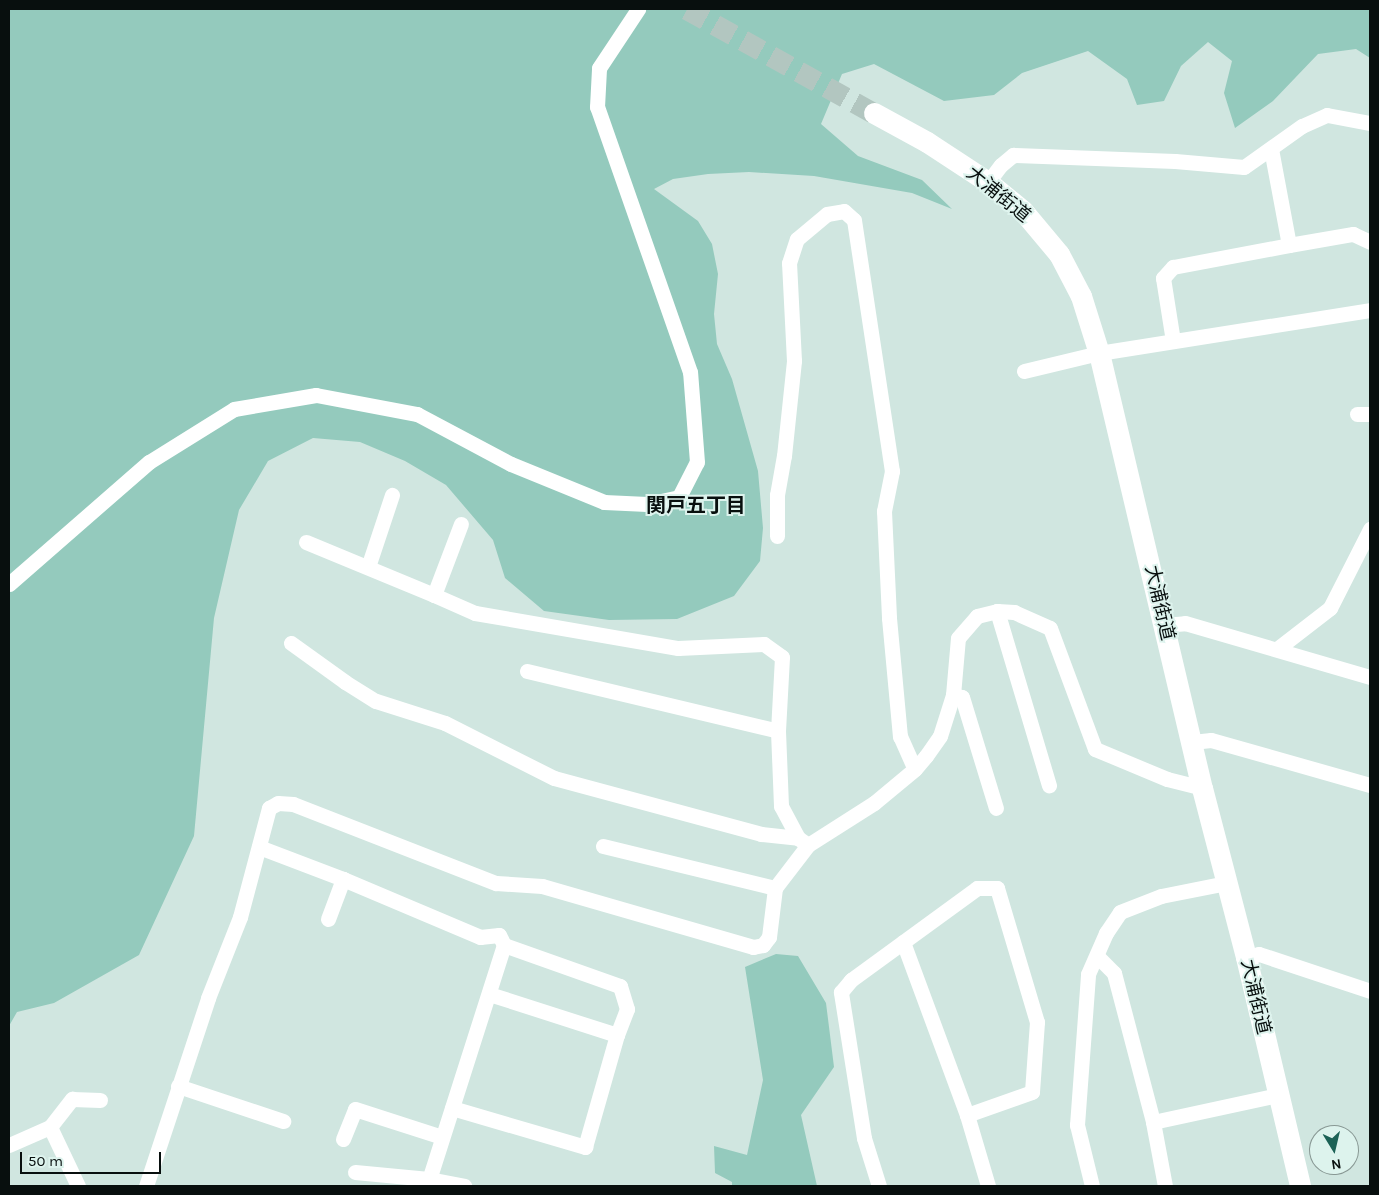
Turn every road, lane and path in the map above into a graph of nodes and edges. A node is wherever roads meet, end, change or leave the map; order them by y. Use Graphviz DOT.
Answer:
graph roads {
  1 [pos="638,9"];
  2 [pos="874,113"];
  3 [pos="1370,123"];
  4 [pos="1271,149"];
  5 [pos="988,182"];
  6 [pos="1370,242"];
  7 [pos="1289,245"];
  8 [pos="1370,310"];
  9 [pos="1174,341"];
  10 [pos="1099,353"];
  11 [pos="1024,371"];
  12 [pos="392,495"];
  13 [pos="461,524"];
  14 [pos="1370,529"];
  15 [pos="777,536"];
  16 [pos="306,542"];
  17 [pos="368,568"];
  18 [pos="9,584"];
  19 [pos="434,595"];
  20 [pos="997,612"];
  21 [pos="1164,625"];
  22 [pos="291,643"];
  23 [pos="1277,649"];
  24 [pos="527,671"];
  25 [pos="1370,677"];
  26 [pos="953,695"];
  27 [pos="778,731"];
  28 [pos="1192,742"];
  29 [pos="915,769"];
  30 [pos="1049,785"];
  31 [pos="1370,786"];
  32 [pos="1202,788"];
  33 [pos="996,808"];
  34 [pos="803,842"];
  35 [pos="603,846"];
  36 [pos="259,847"];
  37 [pos="343,879"];
  38 [pos="1226,883"];
  39 [pos="775,888"];
  40 [pos="328,918"];
  41 [pos="903,942"];
  42 [pos="504,945"];
  43 [pos="1097,956"];
  44 [pos="1246,957"];
  45 [pos="1370,991"];
  46 [pos="489,994"];
  47 [pos="617,1035"];
  48 [pos="178,1086"];
  49 [pos="1278,1094"];
  50 [pos="100,1100"];
  51 [pos="452,1108"];
  52 [pos="967,1115"];
  53 [pos="283,1121"];
  54 [pos="1153,1122"];
  55 [pos="50,1127"];
  56 [pos="442,1137"];
  57 [pos="343,1139"];
  58 [pos="9,1145"];
  59 [pos="355,1172"];
  60 [pos="428,1183"];
  61 [pos="78,1186"];
  62 [pos="146,1186"];
  63 [pos="464,1186"];
  64 [pos="879,1186"];
  65 [pos="988,1186"];
  66 [pos="1092,1186"];
  67 [pos="1165,1186"];
  68 [pos="1300,1186"];
  1 -- 18 [label="street"];
  2 -- 5 [label="street, 大浦街道"];
  3 -- 4 [label="street"];
  4 -- 5 [label="street"];
  4 -- 7 [label="street"];
  5 -- 10 [label="street, 大浦街道"];
  6 -- 7 [label="street"];
  7 -- 9 [label="street"];
  8 -- 9 [label="street"];
  9 -- 10 [label="street"];
  10 -- 11 [label="street"];
  10 -- 21 [label="street, 大浦街道"];
  12 -- 17 [label="street"];
  13 -- 19 [label="street"];
  14 -- 23 [label="street"];
  15 -- 29 [label="street"];
  16 -- 17 [label="street"];
  17 -- 19 [label="street"];
  19 -- 27 [label="street"];
  20 -- 26 [label="street"];
  20 -- 30 [label="street"];
  20 -- 32 [label="street"];
  21 -- 23 [label="street"];
  21 -- 28 [label="street, 大浦街道"];
  22 -- 34 [label="street"];
  23 -- 25 [label="street"];
  24 -- 27 [label="street"];
  26 -- 29 [label="street"];
  26 -- 33 [label="street"];
  27 -- 34 [label="street"];
  28 -- 31 [label="street"];
  28 -- 32 [label="street, 大浦街道"];
  29 -- 34 [label="street"];
  32 -- 38 [label="street, 大浦街道"];
  34 -- 39 [label="street"];
  35 -- 39 [label="street"];
  36 -- 37 [label="street"];
  36 -- 39 [label="street"];
  36 -- 48 [label="street"];
  37 -- 40 [label="street"];
  37 -- 42 [label="street"];
  38 -- 43 [label="street"];
  38 -- 44 [label="street, 大浦街道"];
  41 -- 52 [label="street"];
  41 -- 52 [label="street"];
  41 -- 64 [label="street"];
  42 -- 46 [label="street"];
  42 -- 47 [label="street"];
  43 -- 54 [label="street"];
  43 -- 66 [label="street"];
  44 -- 45 [label="street"];
  44 -- 49 [label="street, 大浦街道"];
  46 -- 47 [label="street"];
  46 -- 51 [label="street"];
  47 -- 51 [label="street"];
  48 -- 53 [label="street"];
  48 -- 62 [label="street"];
  49 -- 54 [label="street"];
  49 -- 68 [label="street, 大浦街道"];
  50 -- 55 [label="street"];
  51 -- 56 [label="street"];
  52 -- 65 [label="street"];
  54 -- 67 [label="street"];
  55 -- 58 [label="street"];
  55 -- 61 [label="street"];
  56 -- 57 [label="street"];
  56 -- 60 [label="street"];
  59 -- 60 [label="street"];
  60 -- 63 [label="street"];
}
